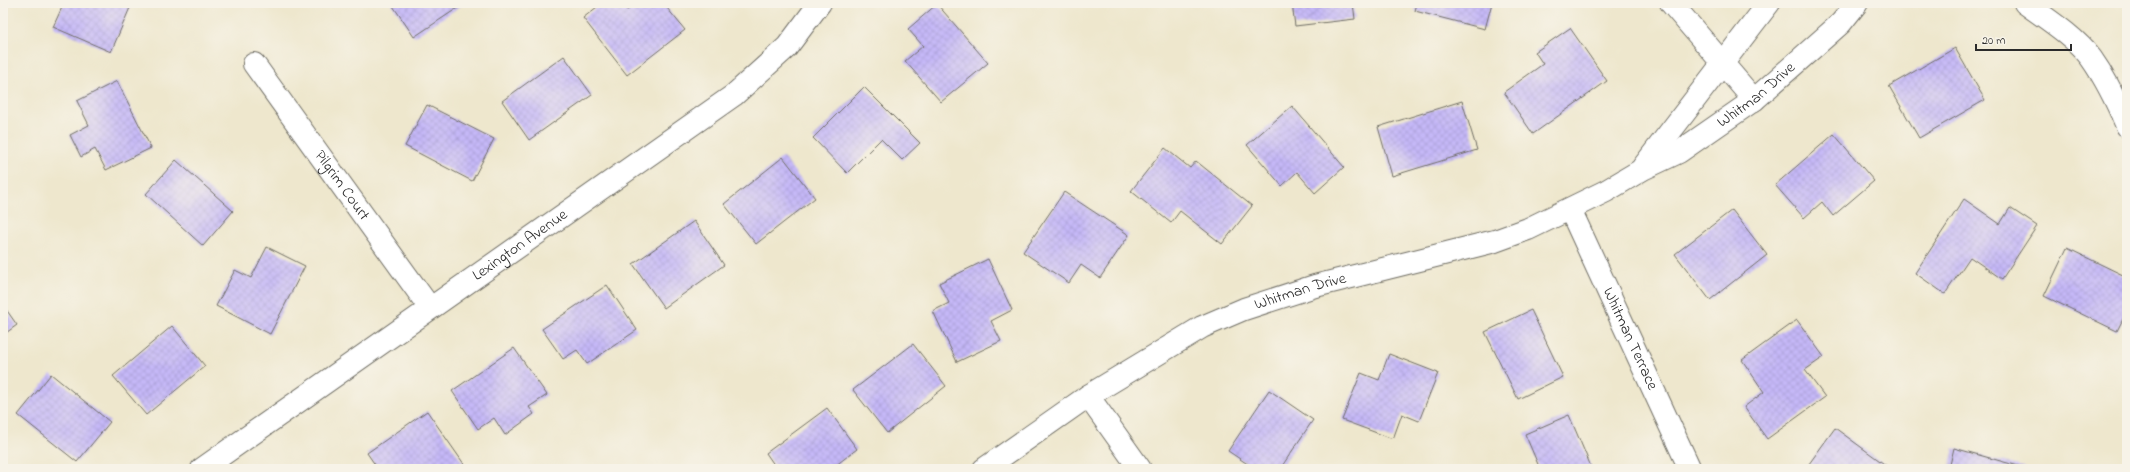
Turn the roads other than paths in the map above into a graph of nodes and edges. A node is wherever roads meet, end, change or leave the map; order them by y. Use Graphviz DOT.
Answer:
graph roads {
  1 [pos="820,3"];
  2 [pos="1671,3"];
  3 [pos="1769,3"];
  4 [pos="1857,3"];
  5 [pos="2024,3"];
  6 [pos="1723,61"];
  7 [pos="254,64"];
  8 [pos="1754,100"];
  9 [pos="2127,126"];
  10 [pos="1642,169"];
  11 [pos="1570,210"];
  12 [pos="430,308"];
  13 [pos="1088,396"];
  14 [pos="202,469"];
  15 [pos="984,469"];
  16 [pos="1140,469"];
  17 [pos="1690,469"];
  1 -- 12 [label="street, Lexington Avenue"];
  2 -- 6 [label="street"];
  3 -- 6 [label="street, Whitman Drive"];
  4 -- 8 [label="street, Whitman Drive"];
  5 -- 9 [label="street"];
  6 -- 8 [label="street"];
  6 -- 10 [label="street, Whitman Drive"];
  7 -- 12 [label="street, Pilgrim Court"];
  8 -- 10 [label="street, Whitman Drive"];
  10 -- 11 [label="street, Whitman Drive"];
  11 -- 13 [label="street, Whitman Drive"];
  11 -- 17 [label="street, Whitman Terrace"];
  12 -- 14 [label="street, Lexington Avenue"];
  13 -- 15 [label="street, Whitman Drive"];
  13 -- 16 [label="street"];
}
